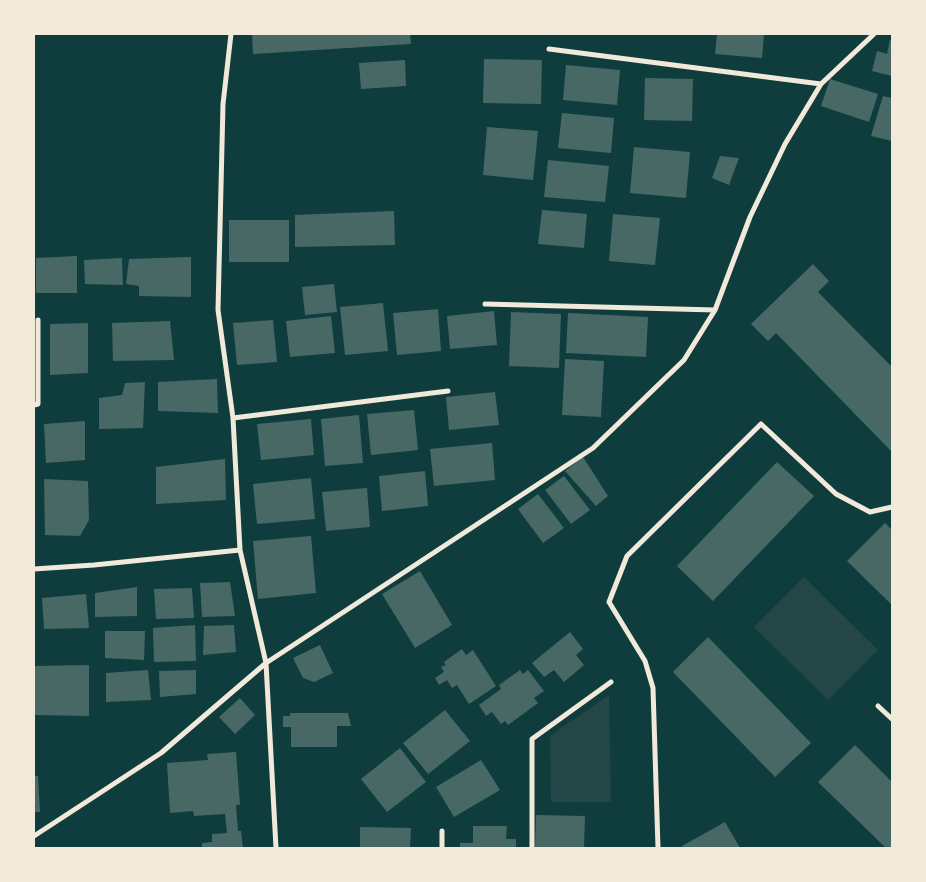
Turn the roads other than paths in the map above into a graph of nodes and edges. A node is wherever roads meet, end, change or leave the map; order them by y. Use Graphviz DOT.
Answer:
graph roads {
  1 [pos="231,34"];
  2 [pos="874,34"];
  3 [pos="549,49"];
  4 [pos="821,84"];
  5 [pos="485,304"];
  6 [pos="715,310"];
  7 [pos="38,320"];
  8 [pos="448,391"];
  9 [pos="34,404"];
  10 [pos="233,418"];
  11 [pos="892,507"];
  12 [pos="240,550"];
  13 [pos="34,568"];
  14 [pos="266,663"];
  15 [pos="611,682"];
  16 [pos="878,706"];
  17 [pos="892,719"];
  18 [pos="442,831"];
  19 [pos="34,836"];
  20 [pos="276,848"];
  21 [pos="442,848"];
  22 [pos="532,848"];
  23 [pos="658,848"];
  1 -- 10 [label="street"];
  2 -- 4 [label="street"];
  3 -- 4 [label="street"];
  4 -- 6 [label="street"];
  5 -- 6 [label="street"];
  6 -- 14 [label="street"];
  7 -- 9 [label="street"];
  8 -- 10 [label="street"];
  10 -- 12 [label="street"];
  11 -- 23 [label="street"];
  12 -- 13 [label="street"];
  12 -- 14 [label="street"];
  14 -- 19 [label="street"];
  14 -- 20 [label="street"];
  15 -- 22 [label="street"];
  16 -- 17 [label="street"];
  18 -- 21 [label="street"];
}
